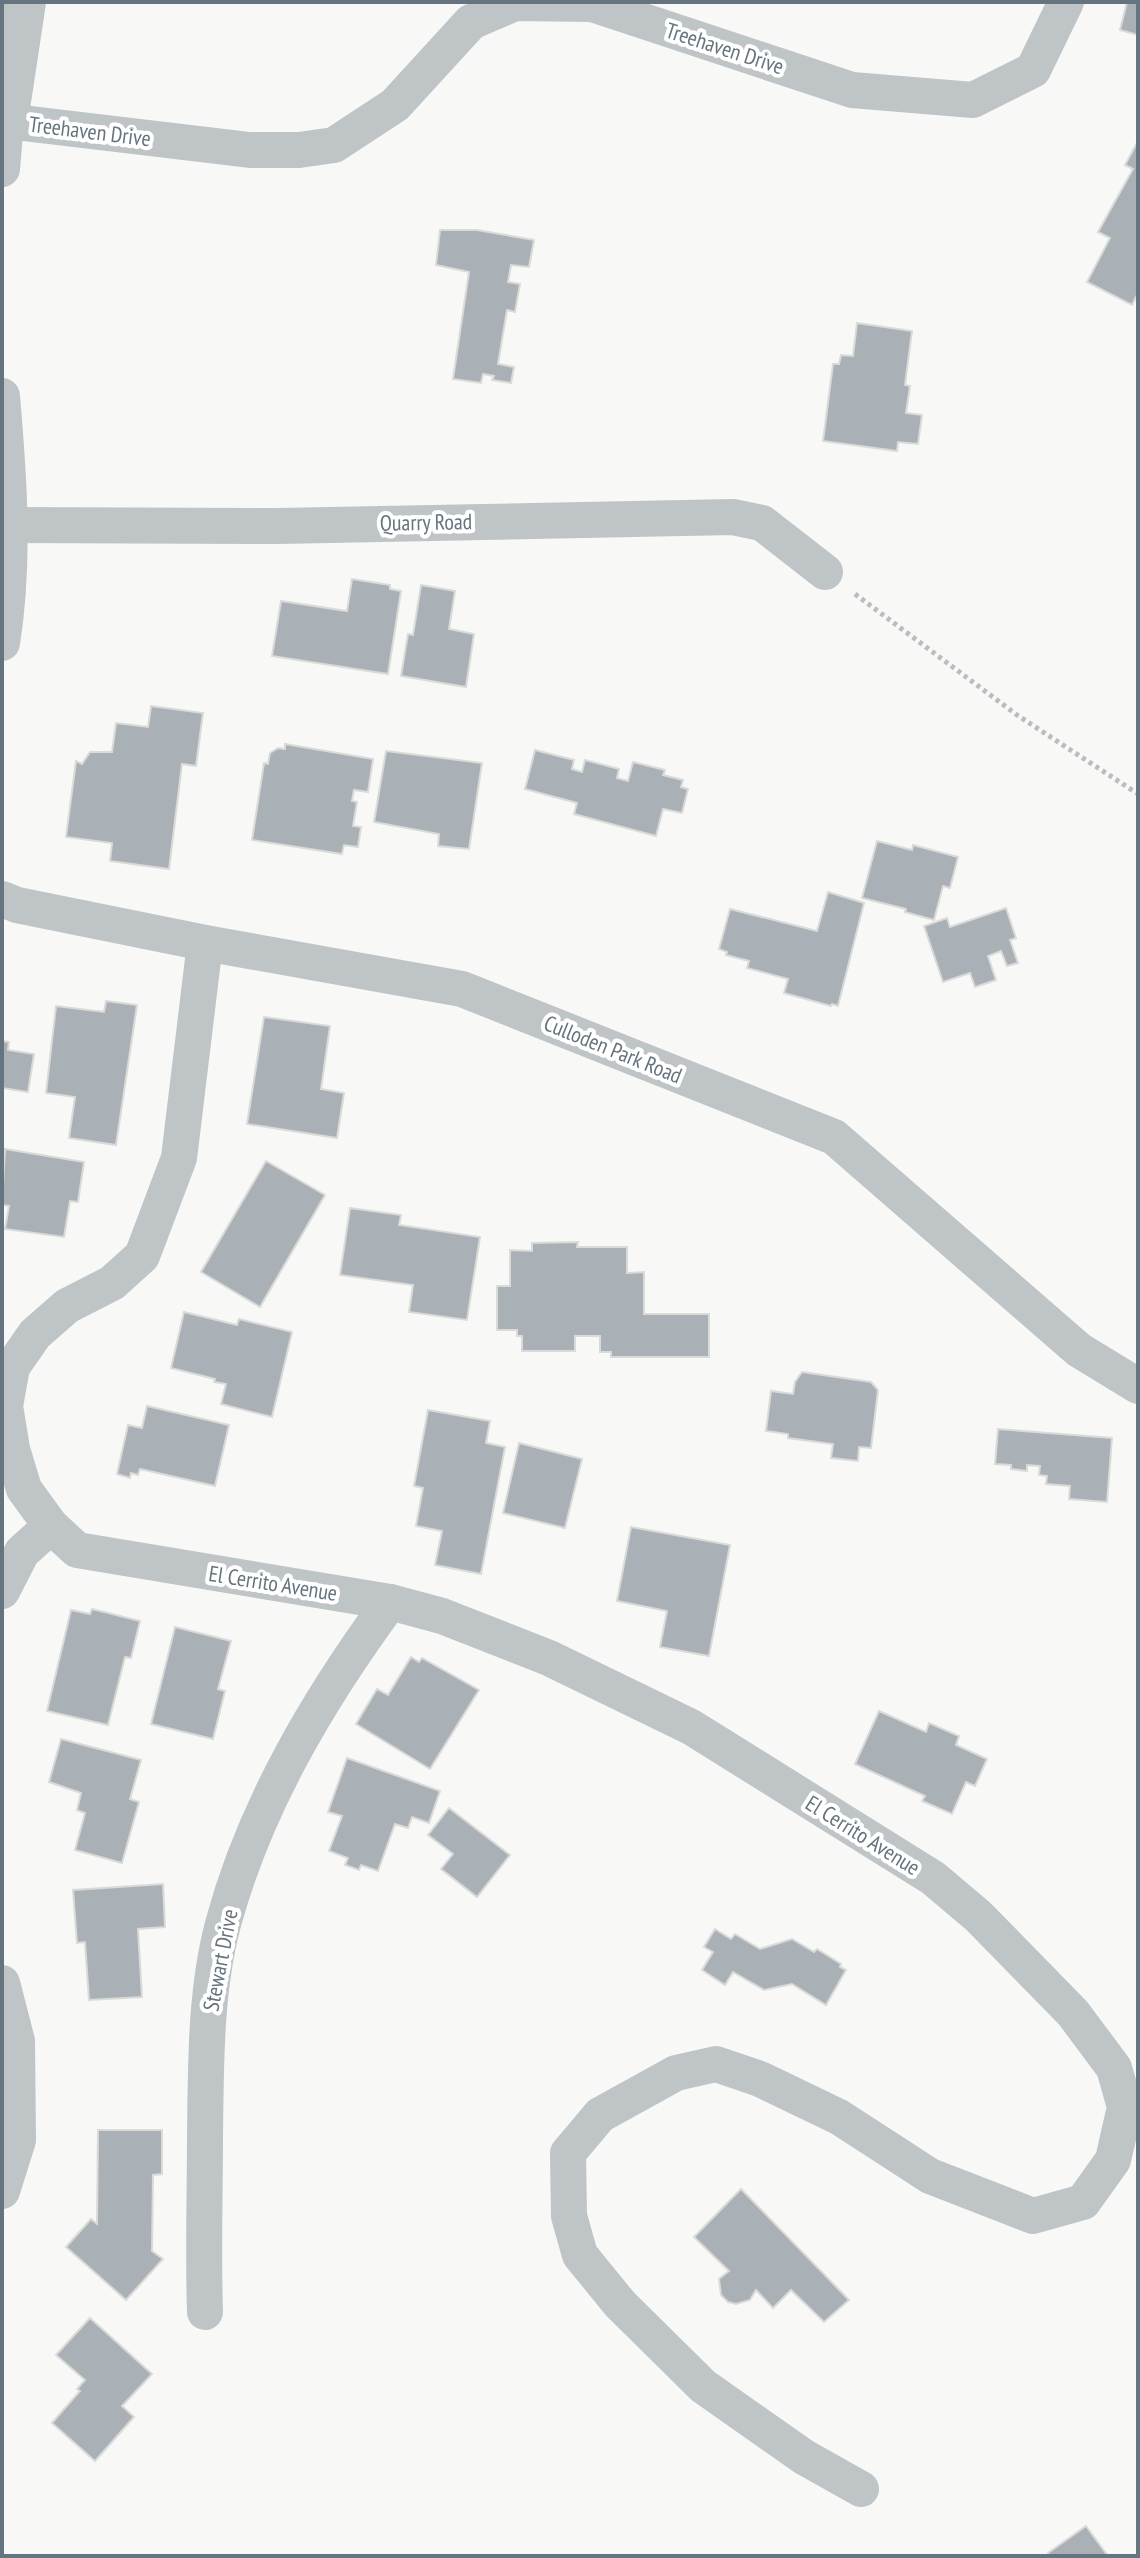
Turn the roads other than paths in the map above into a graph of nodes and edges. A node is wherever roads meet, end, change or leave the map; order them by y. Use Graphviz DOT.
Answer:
graph roads {
  1 [pos="24,2"];
  2 [pos="1066,2"];
  3 [pos="4,121"];
  4 [pos="2,169"];
  5 [pos="2,396"];
  6 [pos="9,525"];
  7 [pos="825,572"];
  8 [pos="2,643"];
  9 [pos="2,899"];
  10 [pos="205,943"];
  11 [pos="1138,1386"];
  12 [pos="51,1526"];
  13 [pos="2,1591"];
  14 [pos="390,1602"];
  15 [pos="2,1983"];
  16 [pos="2,2191"];
  17 [pos="205,2312"];
  18 [pos="861,2489"];
  1 -- 3 [label="street"];
  2 -- 3 [label="street, Treehaven Drive"];
  3 -- 4 [label="street"];
  5 -- 6 [label="street"];
  6 -- 7 [label="street, Quarry Road"];
  6 -- 8 [label="street"];
  9 -- 10 [label="street, Culloden Park Road"];
  10 -- 11 [label="street, Culloden Park Road"];
  10 -- 12 [label="street, El Cerrito Avenue"];
  12 -- 13 [label="street"];
  12 -- 14 [label="street, El Cerrito Avenue"];
  14 -- 17 [label="street, Stewart Drive"];
  14 -- 18 [label="street, El Cerrito Avenue"];
  15 -- 16 [label="street"];
}
